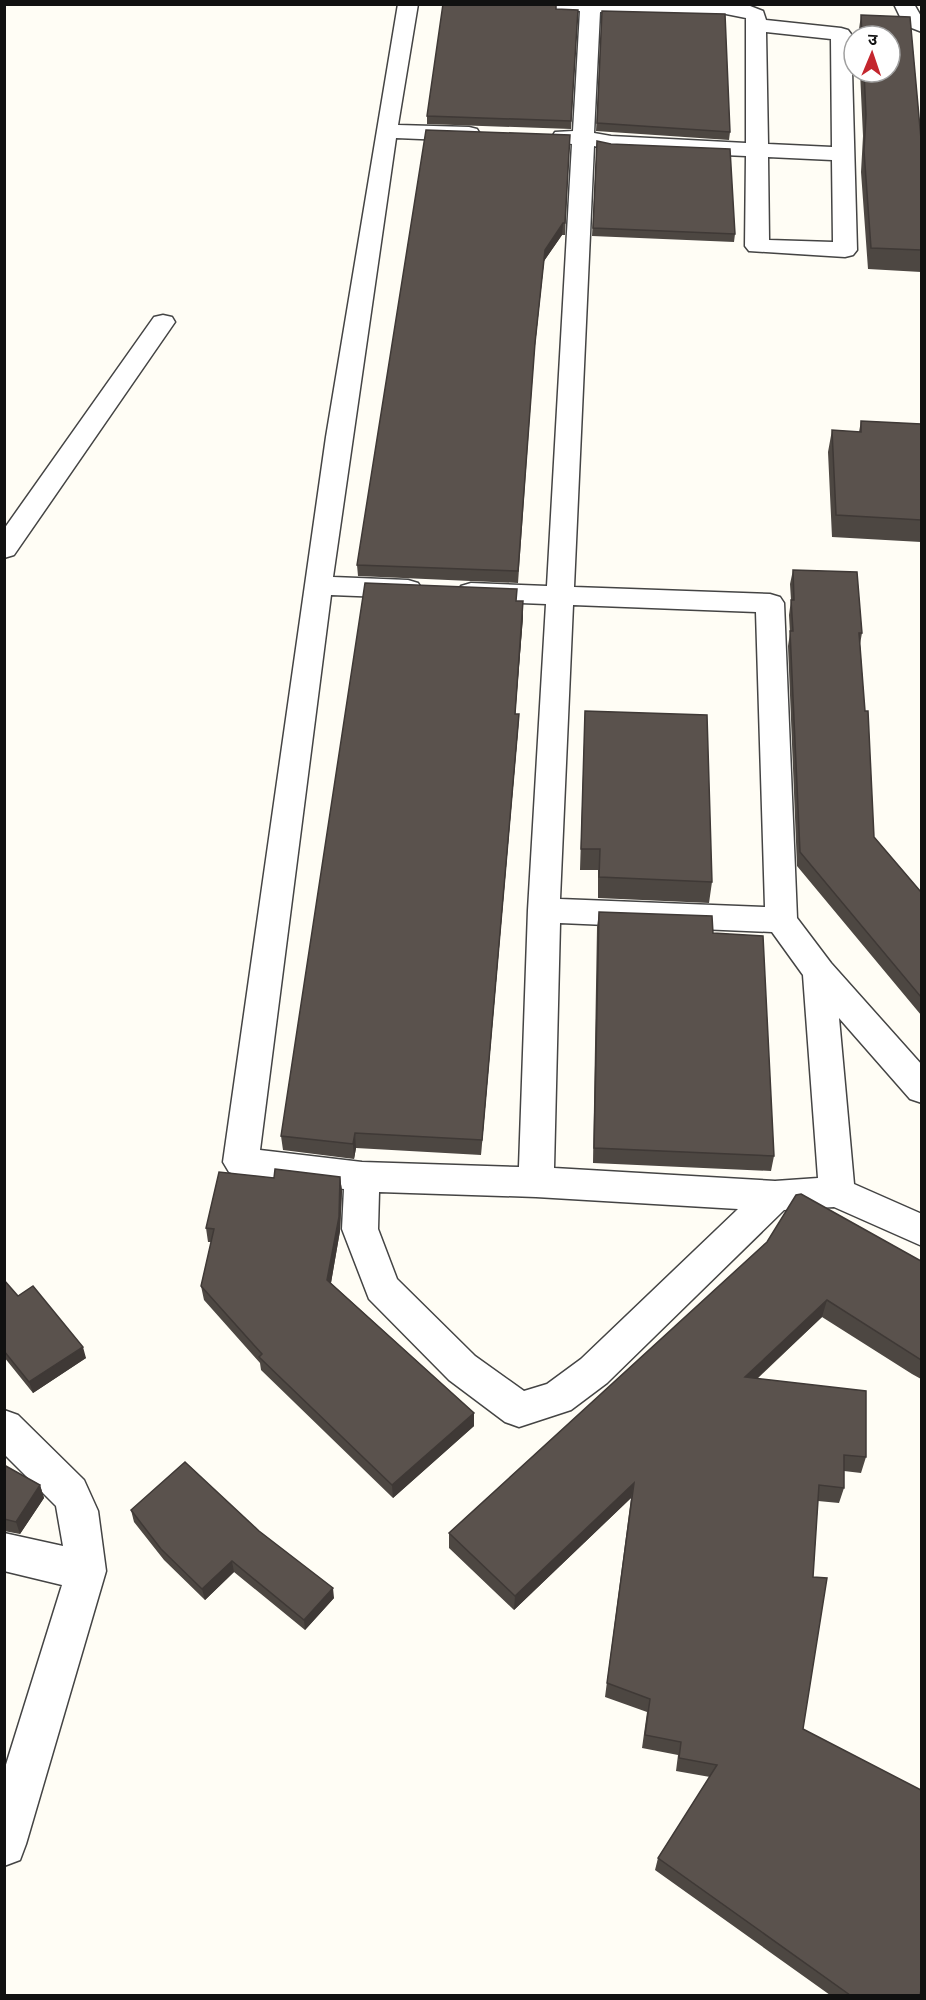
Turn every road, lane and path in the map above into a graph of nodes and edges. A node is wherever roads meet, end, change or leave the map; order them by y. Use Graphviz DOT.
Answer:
graph roads {
  1 [pos="408,4"];
  2 [pos="497,4"];
  3 [pos="904,4"];
  4 [pos="590,6"];
  5 [pos="678,7"];
  6 [pos="756,26"];
  7 [pos="921,26"];
  8 [pos="386,131"];
  9 [pos="490,135"];
  10 [pos="537,136"];
  11 [pos="583,138"];
  12 [pos="757,150"];
  13 [pos="845,154"];
  14 [pos="163,322"];
  15 [pos="4,549"];
  16 [pos="319,586"];
  17 [pos="558,595"];
  18 [pos="544,910"];
  19 [pos="781,920"];
  20 [pos="819,972"];
  21 [pos="921,1089"];
  22 [pos="362,1177"];
  23 [pos="537,1182"];
  24 [pos="837,1192"];
  25 [pos="776,1196"];
  26 [pos="921,1231"];
  27 [pos="4,1427"];
  28 [pos="4,1552"];
  29 [pos="86,1571"];
  30 [pos="4,1844"];
  1 -- 8 [label="street"];
  2 -- 4 [label="street"];
  3 -- 7 [label="street"];
  4 -- 5 [label="street"];
  4 -- 11 [label="street"];
  5 -- 6 [label="street"];
  6 -- 12 [label="street"];
  6 -- 13 [label="street"];
  8 -- 9 [label="street"];
  8 -- 16 [label="street"];
  10 -- 11 [label="street"];
  11 -- 12 [label="street"];
  11 -- 17 [label="street"];
  12 -- 13 [label="street"];
  12 -- 13 [label="street"];
  14 -- 15 [label="street"];
  16 -- 17 [label="street"];
  16 -- 22 [label="street"];
  17 -- 18 [label="street"];
  17 -- 19 [label="street"];
  18 -- 19 [label="street"];
  18 -- 23 [label="street"];
  19 -- 20 [label="street"];
  20 -- 21 [label="street"];
  20 -- 24 [label="street"];
  22 -- 23 [label="street"];
  22 -- 25 [label="street"];
  23 -- 25 [label="street"];
  24 -- 25 [label="street"];
  24 -- 26 [label="street"];
  27 -- 29 [label="street"];
  28 -- 29 [label="street"];
  29 -- 30 [label="street"];
}
